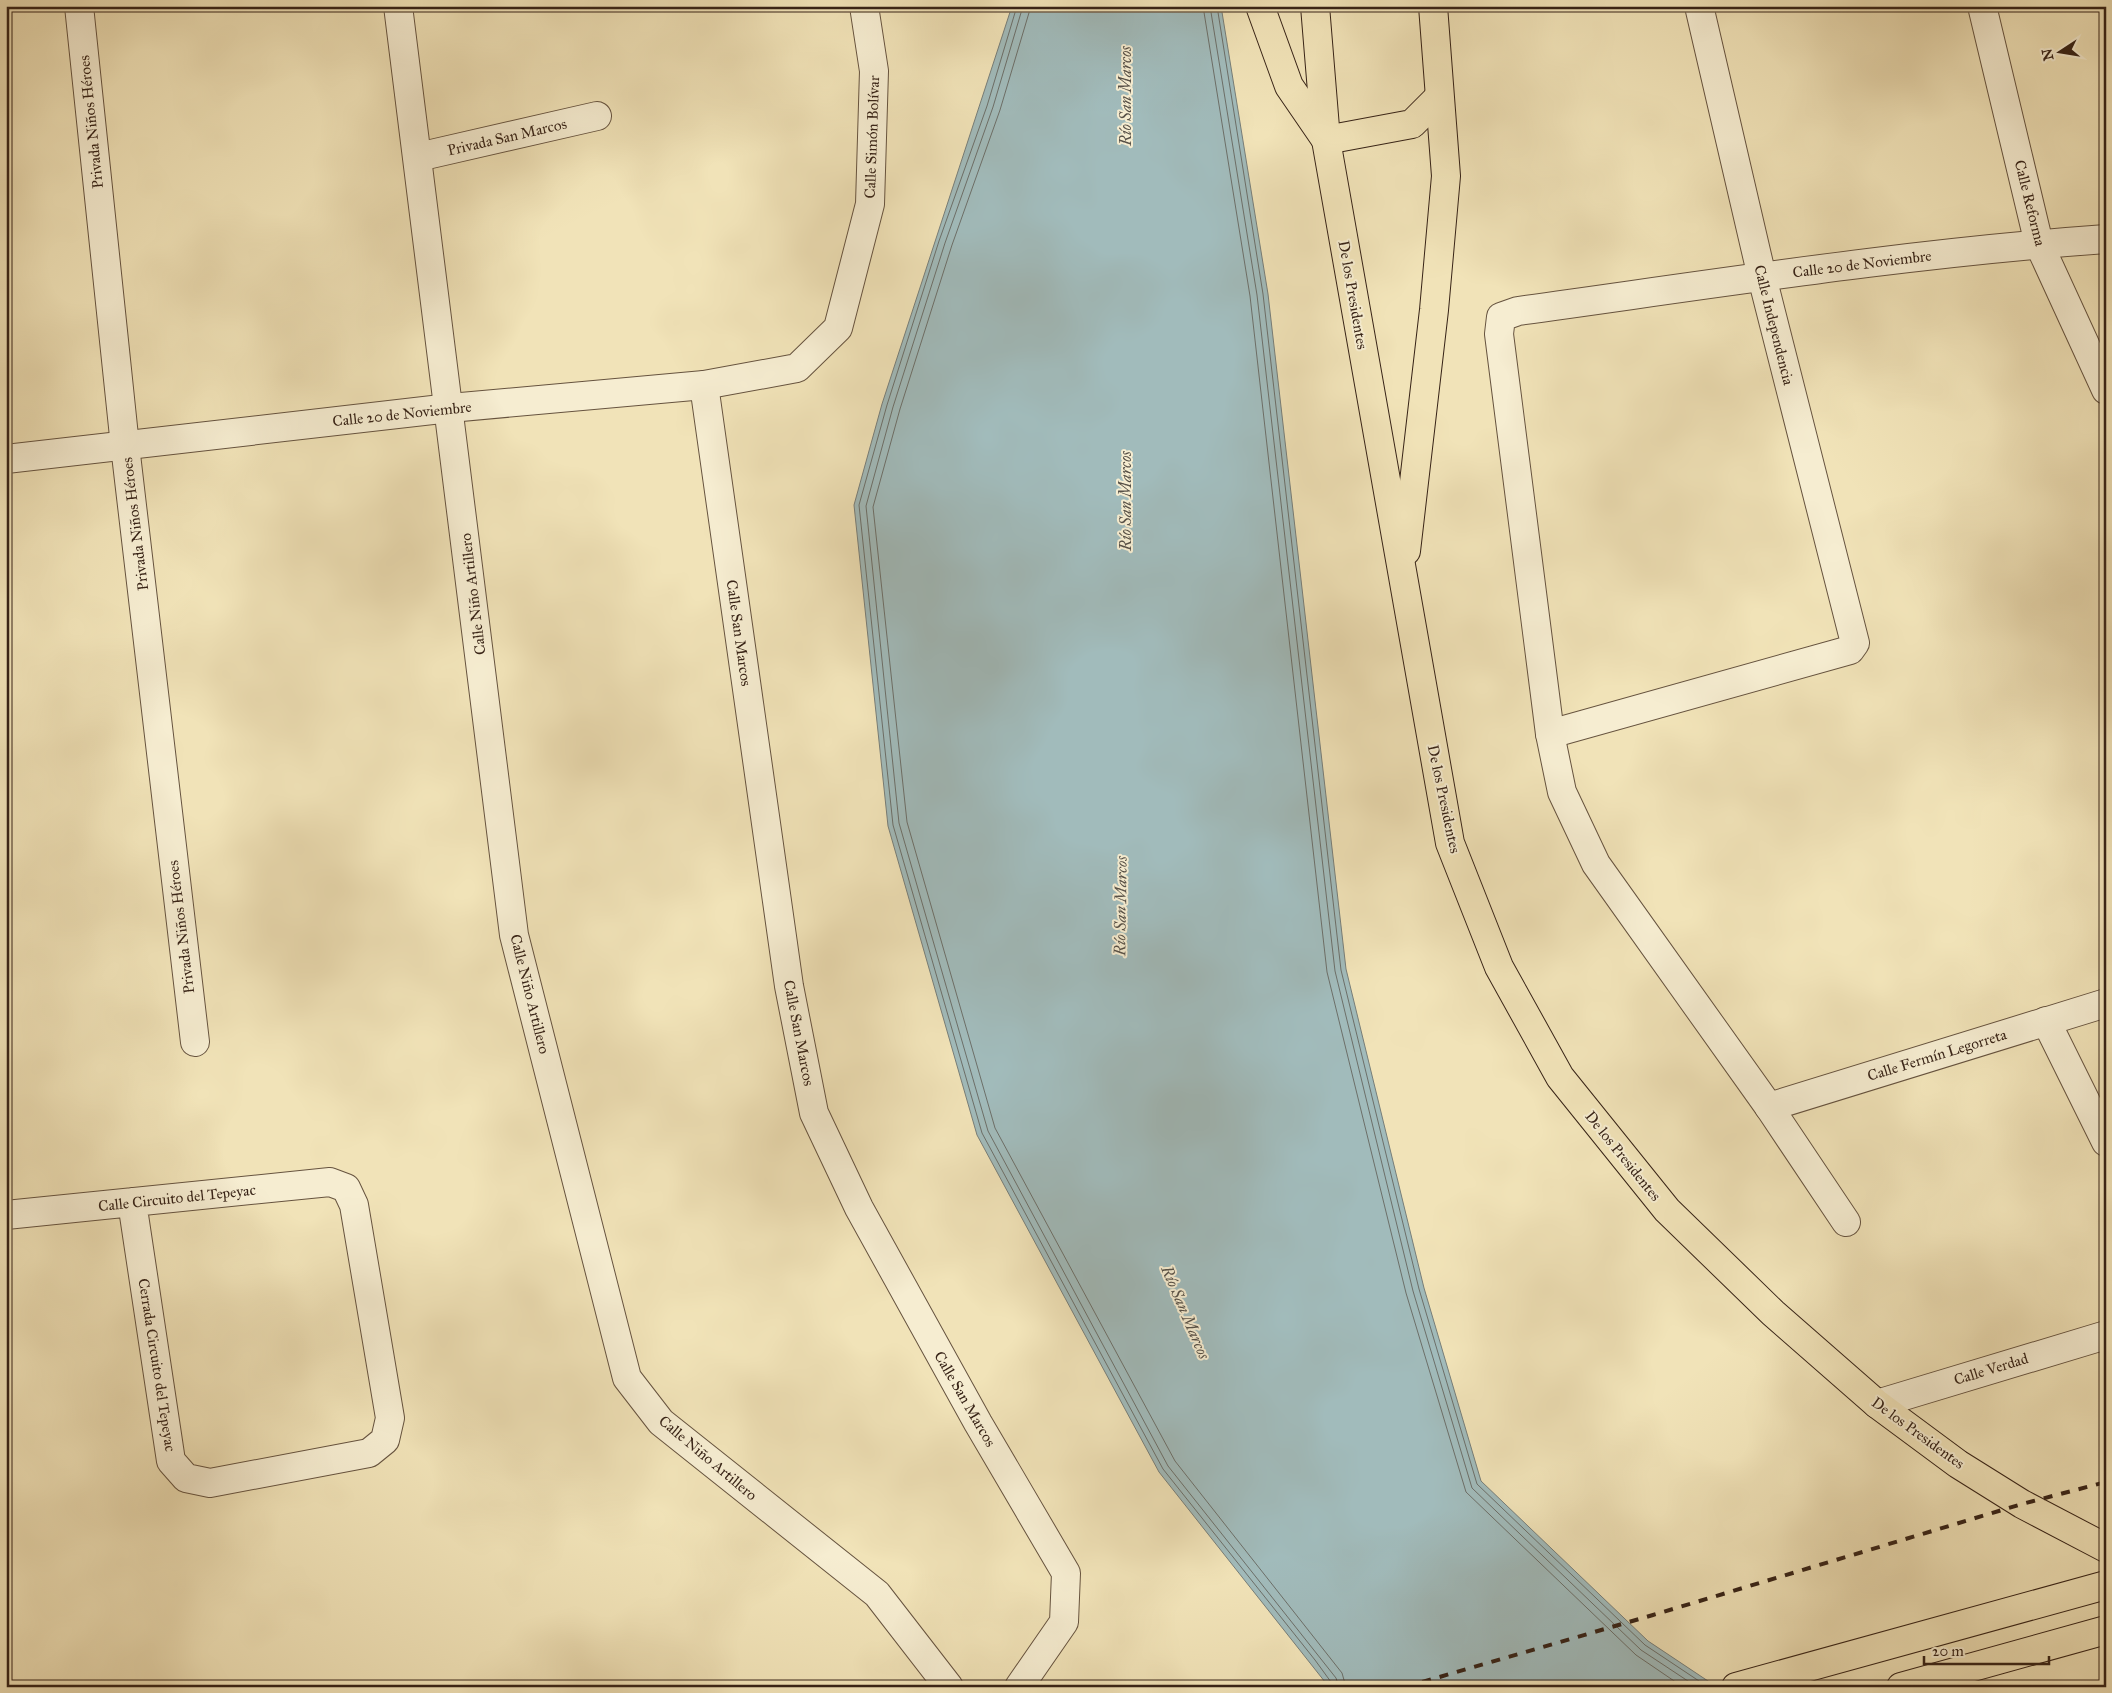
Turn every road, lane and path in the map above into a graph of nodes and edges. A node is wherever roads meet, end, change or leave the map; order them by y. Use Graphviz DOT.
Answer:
graph roads {
  1 [pos="79,6"];
  2 [pos="398,6"];
  3 [pos="864,6"];
  4 [pos="1260,6"];
  5 [pos="1316,6"];
  6 [pos="1433,6"];
  7 [pos="1699,6"];
  8 [pos="1982,6"];
  9 [pos="1439,97"];
  10 [pos="597,116"];
  11 [pos="1326,140"];
  12 [pos="418,157"];
  13 [pos="2106,239"];
  14 [pos="2039,244"];
  15 [pos="1762,277"];
  16 [pos="797,368"];
  17 [pos="704,386"];
  18 [pos="2106,390"];
  19 [pos="450,408"];
  20 [pos="125,446"];
  21 [pos="6,459"];
  22 [pos="1402,582"];
  23 [pos="1550,734"];
  24 [pos="2106,1004"];
  25 [pos="2046,1021"];
  26 [pos="195,1042"];
  27 [pos="1769,1107"];
  28 [pos="2106,1142"];
  29 [pos="346,1188"];
  30 [pos="132,1202"];
  31 [pos="6,1215"];
  32 [pos="1846,1222"];
  33 [pos="2106,1334"];
  34 [pos="1877,1404"];
  35 [pos="2106,1548"];
  36 [pos="2106,1585"];
  37 [pos="2106,1630"];
  38 [pos="949,1687"];
  39 [pos="1018,1687"];
  40 [pos="1736,1687"];
  41 [pos="1901,1687"];
  1 -- 20 [label="street, Privada Niños Héroes"];
  2 -- 12 [label="street, Calle Niño Artillero"];
  3 -- 16 [label="street, Calle Simón Bolívar"];
  4 -- 11 [label="main road"];
  5 -- 11 [label="main road, De los Presidentes"];
  6 -- 9 [label="main road, De los Presidentes"];
  7 -- 15 [label="street, Calle Independencia"];
  8 -- 14 [label="street, Calle Reforma"];
  9 -- 11 [label="main road"];
  9 -- 22 [label="main road, De los Presidentes"];
  10 -- 12 [label="street, Privada San Marcos"];
  11 -- 22 [label="main road, De los Presidentes"];
  12 -- 19 [label="street, Calle Niño Artillero"];
  13 -- 14 [label="street, Calle 20 de Noviembre"];
  14 -- 15 [label="street, Calle 20 de Noviembre"];
  14 -- 18 [label="street, Calle Reforma"];
  15 -- 23 [label="street, Calle 20 de Noviembre"];
  15 -- 23 [label="street, Calle Independencia"];
  16 -- 17 [label="street, Calle 20 de Noviembre"];
  17 -- 19 [label="street, Calle 20 de Noviembre"];
  17 -- 39 [label="street, Calle San Marcos"];
  19 -- 20 [label="street, Calle 20 de Noviembre"];
  19 -- 38 [label="street, Calle Niño Artillero"];
  20 -- 21 [label="street, Calle 20 de Noviembre"];
  20 -- 26 [label="street, Privada Niños Héroes"];
  22 -- 34 [label="main road, De los Presidentes"];
  23 -- 27 [label="street"];
  24 -- 25 [label="street, Calle Fermín Legorreta"];
  25 -- 27 [label="street, Calle Fermín Legorreta"];
  25 -- 28 [label="street"];
  27 -- 32 [label="street"];
  29 -- 30 [label="street, Calle Circuito del Tepeyac"];
  29 -- 30 [label="street, Cerrada Circuito del Tepeyac"];
  30 -- 31 [label="street, Calle Circuito del Tepeyac"];
  33 -- 34 [label="street, Calle Verdad"];
  34 -- 35 [label="main road, De los Presidentes"];
  36 -- 40 [label="main road"];
  37 -- 41 [label="main road"];
}
